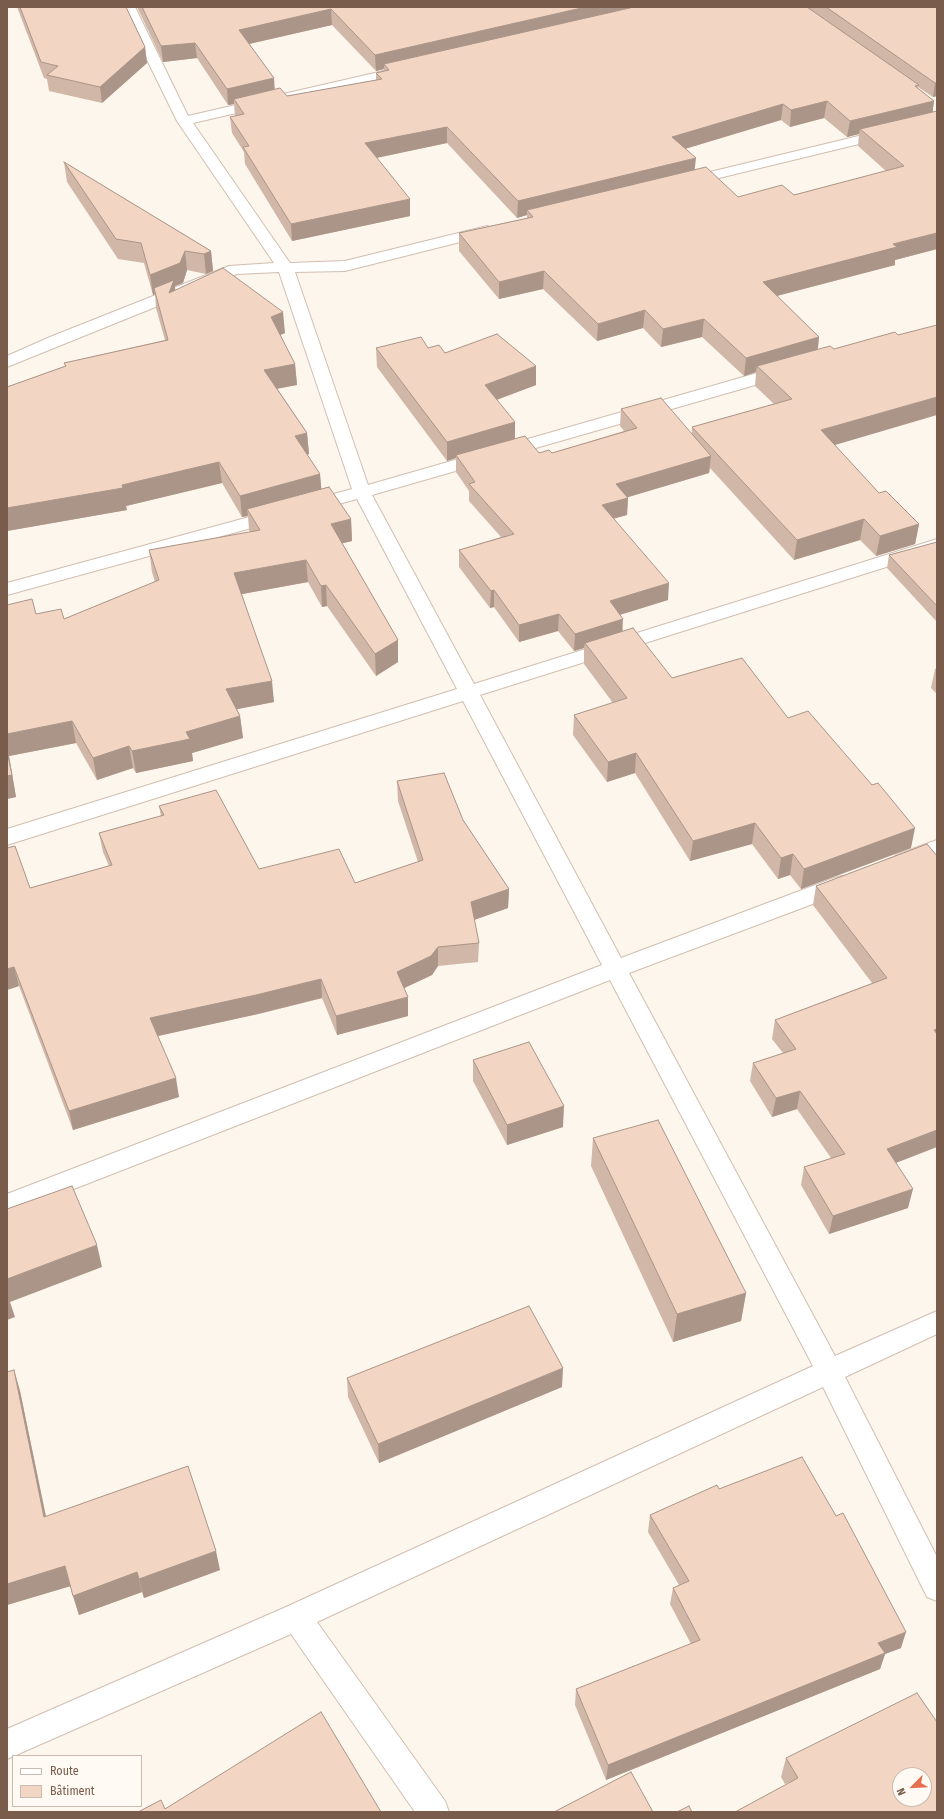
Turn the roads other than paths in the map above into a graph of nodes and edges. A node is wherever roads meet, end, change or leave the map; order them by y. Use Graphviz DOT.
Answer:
graph roads {
  1 [pos="128,7"];
  2 [pos="415,68"];
  3 [pos="184,121"];
  4 [pos="937,121"];
  5 [pos="676,185"];
  6 [pos="499,228"];
  7 [pos="286,269"];
  8 [pos="7,362"];
  9 [pos="799,367"];
  10 [pos="362,492"];
  11 [pos="937,545"];
  12 [pos="7,589"];
  13 [pos="469,691"];
  14 [pos="7,837"];
  15 [pos="937,848"];
  16 [pos="885,868"];
  17 [pos="862,876"];
  18 [pos="616,969"];
  19 [pos="7,1205"];
  20 [pos="937,1322"];
  21 [pos="829,1371"];
  22 [pos="937,1587"];
  23 [pos="296,1617"];
  24 [pos="7,1744"];
  25 [pos="434,1812"];
  1 -- 3 [label="street"];
  2 -- 3 [label="street"];
  3 -- 7 [label="street"];
  4 -- 5 [label="street"];
  6 -- 7 [label="street"];
  7 -- 8 [label="street"];
  7 -- 10 [label="street"];
  9 -- 10 [label="street"];
  10 -- 12 [label="street"];
  10 -- 13 [label="street"];
  11 -- 13 [label="street"];
  13 -- 14 [label="street"];
  13 -- 18 [label="street"];
  15 -- 16 [label="street"];
  17 -- 18 [label="street"];
  18 -- 19 [label="street"];
  18 -- 21 [label="street"];
  20 -- 21 [label="street"];
  21 -- 22 [label="street"];
  21 -- 23 [label="street"];
  23 -- 24 [label="street"];
  23 -- 25 [label="street"];
}
